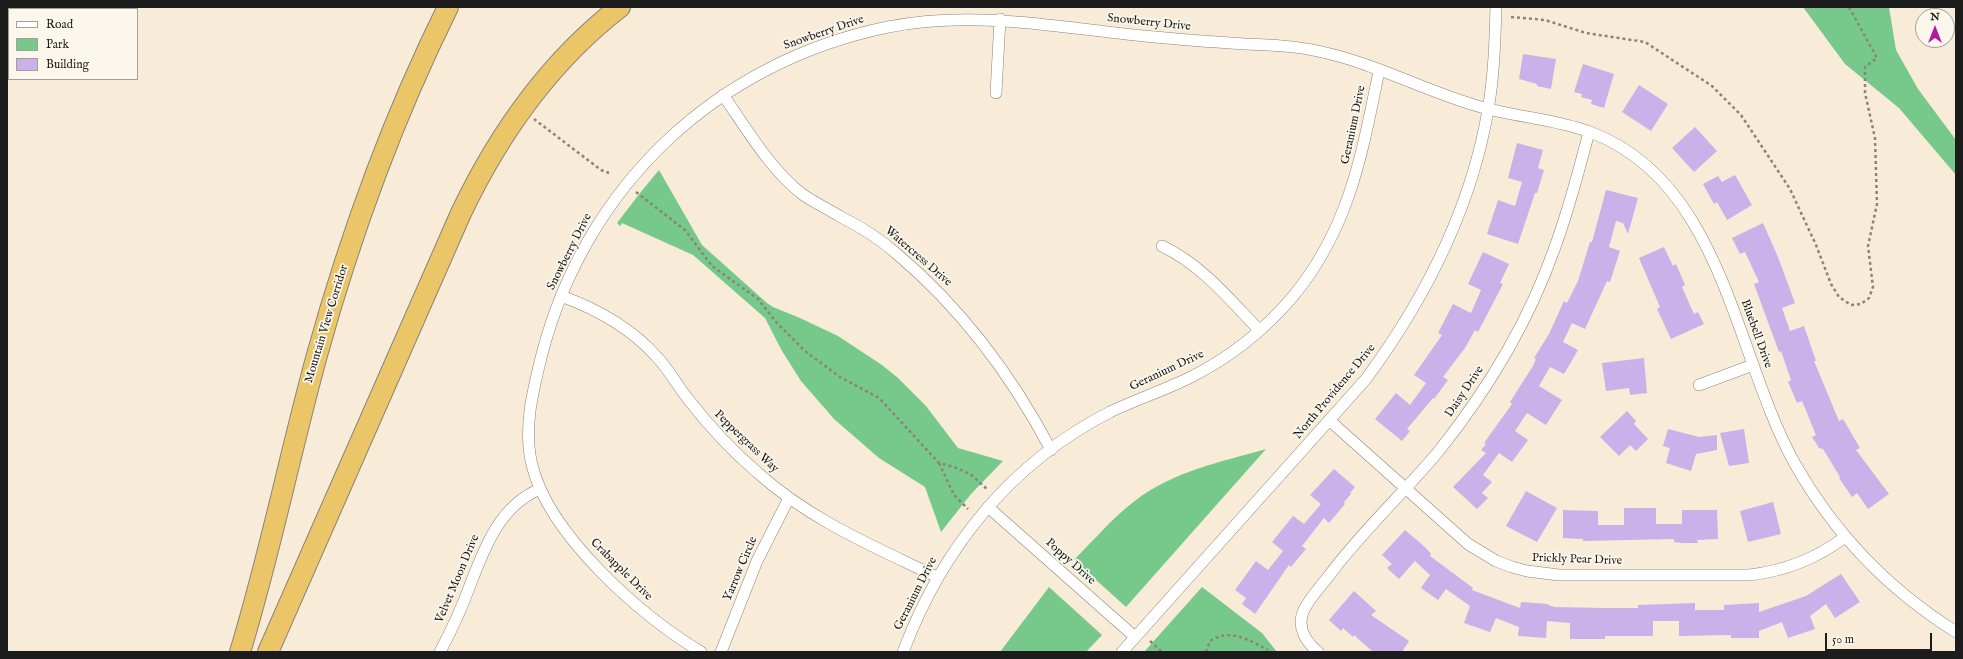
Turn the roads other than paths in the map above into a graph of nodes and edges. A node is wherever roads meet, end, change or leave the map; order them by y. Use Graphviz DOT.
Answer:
graph roads {
  1 [pos="448,7"];
  2 [pos="620,7"];
  3 [pos="1496,7"];
  4 [pos="1000,19"];
  5 [pos="1379,71"];
  6 [pos="996,93"];
  7 [pos="724,95"];
  8 [pos="1488,109"];
  9 [pos="1589,132"];
  10 [pos="1162,246"];
  11 [pos="561,296"];
  12 [pos="1259,330"];
  13 [pos="1753,365"];
  14 [pos="1699,385"];
  15 [pos="1329,420"];
  16 [pos="1051,450"];
  17 [pos="1405,488"];
  18 [pos="540,489"];
  19 [pos="789,498"];
  20 [pos="988,506"];
  21 [pos="1845,537"];
  22 [pos="937,577"];
  23 [pos="1956,632"];
  24 [pos="1135,637"];
  25 [pos="240,652"];
  26 [pos="268,652"];
  27 [pos="440,652"];
  28 [pos="701,652"];
  29 [pos="721,652"];
  30 [pos="903,652"];
  31 [pos="1122,652"];
  32 [pos="1318,652"];
  1 -- 25 [label="highway, Mountain View Corridor"];
  2 -- 26 [label="highway"];
  3 -- 8 [label="street, North Providence Drive"];
  4 -- 5 [label="street, Snowberry Drive"];
  4 -- 6 [label="street"];
  4 -- 7 [label="street, Snowberry Drive"];
  5 -- 8 [label="street, Snowberry Drive"];
  5 -- 12 [label="street, Geranium Drive"];
  7 -- 11 [label="street, Snowberry Drive"];
  7 -- 16 [label="street, Watercress Drive"];
  8 -- 9 [label="street, Bluebell Drive"];
  8 -- 15 [label="street, North Providence Drive"];
  9 -- 13 [label="street, Bluebell Drive"];
  9 -- 17 [label="street, Daisy Drive"];
  10 -- 12 [label="street"];
  11 -- 18 [label="street, Snowberry Drive"];
  11 -- 19 [label="street, Peppergrass Way"];
  12 -- 16 [label="street, Geranium Drive"];
  13 -- 14 [label="street"];
  13 -- 21 [label="street, Bluebell Drive"];
  15 -- 17 [label="street, Prickly Pear Drive"];
  15 -- 24 [label="street, North Providence Drive"];
  16 -- 20 [label="street, Geranium Drive"];
  17 -- 21 [label="street, Prickly Pear Drive"];
  17 -- 32 [label="street, Daisy Drive"];
  18 -- 27 [label="street, Velvet Moon Drive"];
  18 -- 28 [label="street, Crabapple Drive"];
  19 -- 22 [label="street, Peppergrass Way"];
  19 -- 29 [label="street, Yarrow Circle"];
  20 -- 22 [label="street, Geranium Drive"];
  20 -- 24 [label="street, Poppy Drive"];
  21 -- 23 [label="street, Bluebell Drive"];
  22 -- 30 [label="street, Geranium Drive"];
  24 -- 31 [label="street, North Providence Drive"];
}
